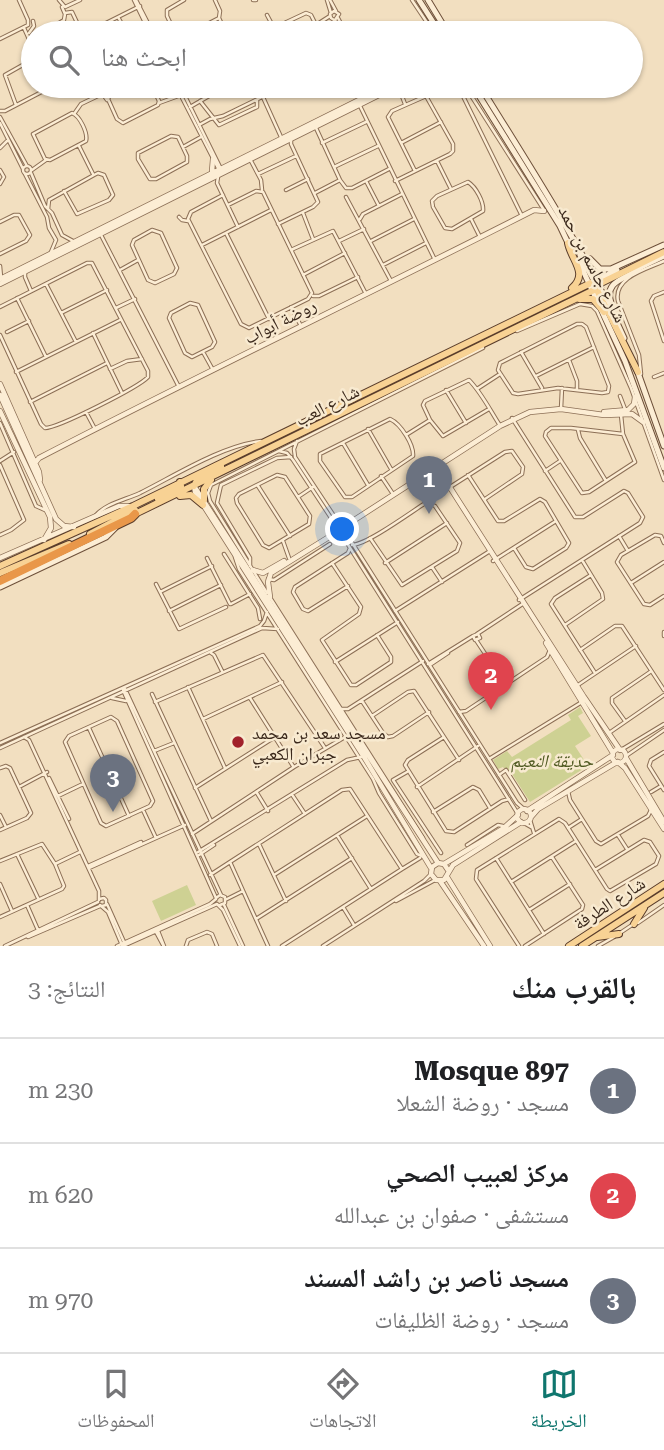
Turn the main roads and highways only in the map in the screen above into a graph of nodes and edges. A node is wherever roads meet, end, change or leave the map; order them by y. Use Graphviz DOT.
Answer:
graph roads {
  1 [pos="419,0"];
  2 [pos="428,0"];
  3 [pos="426,12"];
  4 [pos="429,21"];
  5 [pos="432,21"];
  6 [pos="441,21"];
  7 [pos="480,98"];
  8 [pos="487,98"];
  9 [pos="537,189"];
  10 [pos="544,211"];
  11 [pos="560,226"];
  12 [pos="568,228"];
  13 [pos="568,243"];
  14 [pos="664,252"];
  15 [pos="641,267"];
  16 [pos="595,285"];
  17 [pos="542,310"];
  18 [pos="604,312"];
  19 [pos="510,330"];
  20 [pos="624,338"];
  21 [pos="473,349"];
  22 [pos="461,358"];
  23 [pos="625,361"];
  24 [pos="428,374"];
  25 [pos="639,375"];
  26 [pos="406,381"];
  27 [pos="631,388"];
  28 [pos="346,411"];
  29 [pos="325,427"];
  30 [pos="647,432"];
  31 [pos="664,446"];
  32 [pos="247,450"];
  33 [pos="659,453"];
  34 [pos="261,459"];
  35 [pos="243,463"];
  36 [pos="664,468"];
  37 [pos="216,476"];
  38 [pos="181,481"];
  39 [pos="194,486"];
  40 [pos="161,502"];
  41 [pos="134,510"];
  42 [pos="85,537"];
  43 [pos="0,562"];
  44 [pos="37,565"];
  45 [pos="0,573"];
  46 [pos="0,581"];
  47 [pos="0,587"];
  48 [pos="664,884"];
  49 [pos="663,893"];
  50 [pos="646,906"];
  51 [pos="634,924"];
  52 [pos="620,934"];
  53 [pos="595,937"];
  54 [pos="574,945"];
  1 -- 3 [label="main road"];
  2 -- 6 [label="main road"];
  3 -- 4 [label="main road"];
  3 -- 5 [label="main road"];
  7 -- 9 [label="main road, شارع جاسم بن حمد"];
  8 -- 12 [label="main road, شارع جاسم بن حمد"];
  9 -- 11 [label="main road, شارع جاسم بن حمد"];
  9 -- 16 [label="main road"];
  10 -- 11 [label="main road"];
  11 -- 13 [label="main road, شارع جاسم بن حمد"];
  12 -- 14 [label="main road"];
  12 -- 16 [label="main road, شارع جاسم بن حمد"];
  13 -- 16 [label="main road, شارع جاسم بن حمد"];
  13 -- 17 [label="main road"];
  14 -- 15 [label="main road, شارع العب"];
  14 -- 16 [label="main road"];
  15 -- 16 [label="main road, شارع العب"];
  15 -- 20 [label="main road"];
  16 -- 17 [label="main road, شارع العب"];
  16 -- 18 [label="main road, شارع جاسم بن حمد"];
  16 -- 19 [label="main road"];
  16 -- 20 [label="main road, شارع جاسم بن حمد"];
  16 -- 25 [label="main road"];
  17 -- 18 [label="main road"];
  17 -- 19 [label="main road, شارع العب"];
  17 -- 32 [label="main road, شارع العب"];
  18 -- 23 [label="main road, شارع جاسم بن حمد"];
  19 -- 21 [label="main road, شارع العب"];
  20 -- 25 [label="main road, شارع جاسم بن حمد"];
  21 -- 22 [label="main road"];
  21 -- 26 [label="main road, شارع العب"];
  23 -- 27 [label="main road"];
  23 -- 33 [label="main road, شارع جاسم بن حمد"];
  24 -- 26 [label="main road"];
  25 -- 31 [label="main road, شارع جاسم بن حمد"];
  26 -- 28 [label="main road, شارع العب"];
  28 -- 29 [label="main road"];
  28 -- 35 [label="main road, شارع العب"];
  30 -- 33 [label="main road"];
  32 -- 38 [label="main road, شارع العب"];
  32 -- 39 [label="main road"];
  33 -- 36 [label="main road, شارع جاسم بن حمد"];
  34 -- 35 [label="main road"];
  35 -- 37 [label="main road, شارع العب"];
  37 -- 39 [label="main road, شارع العب"];
  37 -- 40 [label="main road"];
  38 -- 39 [label="main road"];
  38 -- 41 [label="main road, شارع العب"];
  38 -- 42 [label="main road"];
  39 -- 40 [label="main road, شارع العب"];
  40 -- 41 [label="main road, شارع العب"];
  41 -- 42 [label="main road, شارع العب"];
  41 -- 43 [label="main road, شارع العب"];
  41 -- 44 [label="highway"];
  42 -- 45 [label="main road, شارع العب"];
  44 -- 46 [label="highway"];
  44 -- 47 [label="main road"];
  48 -- 54 [label="main road, شارع الطرفة"];
  49 -- 50 [label="main road, شارع الطرفة"];
  50 -- 51 [label="main road"];
  50 -- 53 [label="main road, شارع الطرفة"];
  52 -- 53 [label="main road"];
  53 -- 54 [label="main road, شارع الطرفة"];
}
